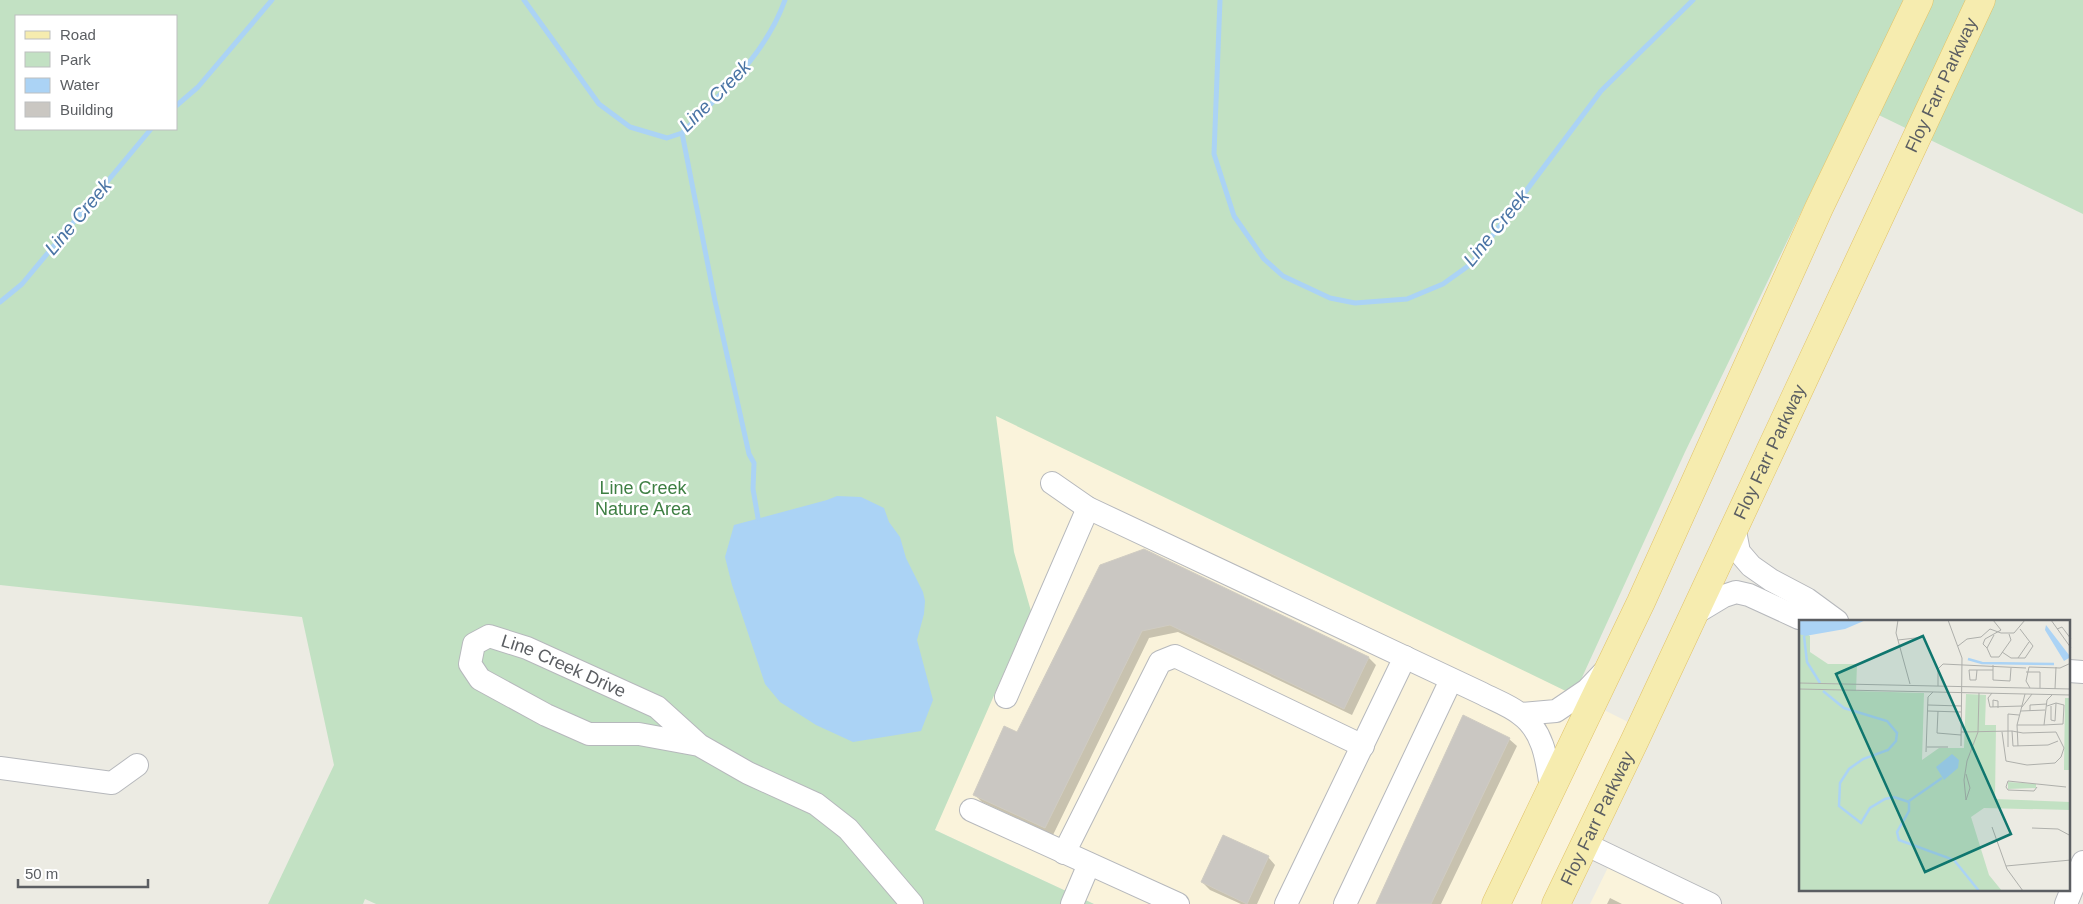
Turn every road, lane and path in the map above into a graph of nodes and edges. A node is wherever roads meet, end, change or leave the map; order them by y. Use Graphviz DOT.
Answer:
graph roads {
  1 [pos="1919,0"];
  2 [pos="1981,0"];
  3 [pos="1052,483"];
  4 [pos="1088,508"];
  5 [pos="1734,526"];
  6 [pos="1694,614"];
  7 [pos="1818,620"];
  8 [pos="1834,620"];
  9 [pos="1405,657"];
  10 [pos="1612,663"];
  11 [pos="2070,671"];
  12 [pos="2083,672"];
  13 [pos="1451,680"];
  14 [pos="1006,697"];
  15 [pos="1521,714"];
  16 [pos="699,745"];
  17 [pos="1363,746"];
  18 [pos="136,765"];
  19 [pos="0,768"];
  20 [pos="1551,788"];
  21 [pos="971,810"];
  22 [pos="1585,844"];
  23 [pos="1064,853"];
  24 [pos="2083,862"];
  25 [pos="1089,864"];
  26 [pos="912,904"];
  27 [pos="1072,904"];
  28 [pos="1178,904"];
  29 [pos="1286,904"];
  30 [pos="1345,904"];
  31 [pos="1496,904"];
  32 [pos="1556,904"];
  33 [pos="1710,904"];
  34 [pos="2066,904"];
  1 -- 10 [label="main road"];
  2 -- 5 [label="main road, Floy Farr Parkway"];
  3 -- 4 [label="street"];
  4 -- 9 [label="street"];
  4 -- 14 [label="street"];
  5 -- 6 [label="main road, Floy Farr Parkway"];
  5 -- 8 [label="street"];
  6 -- 7 [label="street"];
  6 -- 22 [label="main road, Floy Farr Parkway"];
  9 -- 13 [label="street"];
  9 -- 17 [label="street"];
  10 -- 15 [label="street"];
  10 -- 20 [label="main road"];
  11 -- 12 [label="street"];
  13 -- 15 [label="street"];
  13 -- 30 [label="street"];
  15 -- 20 [label="street"];
  16 -- 16 [label="street, Line Creek Drive"];
  16 -- 26 [label="street, Line Creek Drive"];
  17 -- 23 [label="street"];
  17 -- 29 [label="street"];
  18 -- 19 [label="street"];
  20 -- 31 [label="main road"];
  21 -- 23 [label="street"];
  22 -- 32 [label="main road, Floy Farr Parkway"];
  22 -- 33 [label="street"];
  23 -- 25 [label="street"];
  24 -- 34 [label="street"];
  25 -- 27 [label="street"];
  25 -- 28 [label="street"];
}
